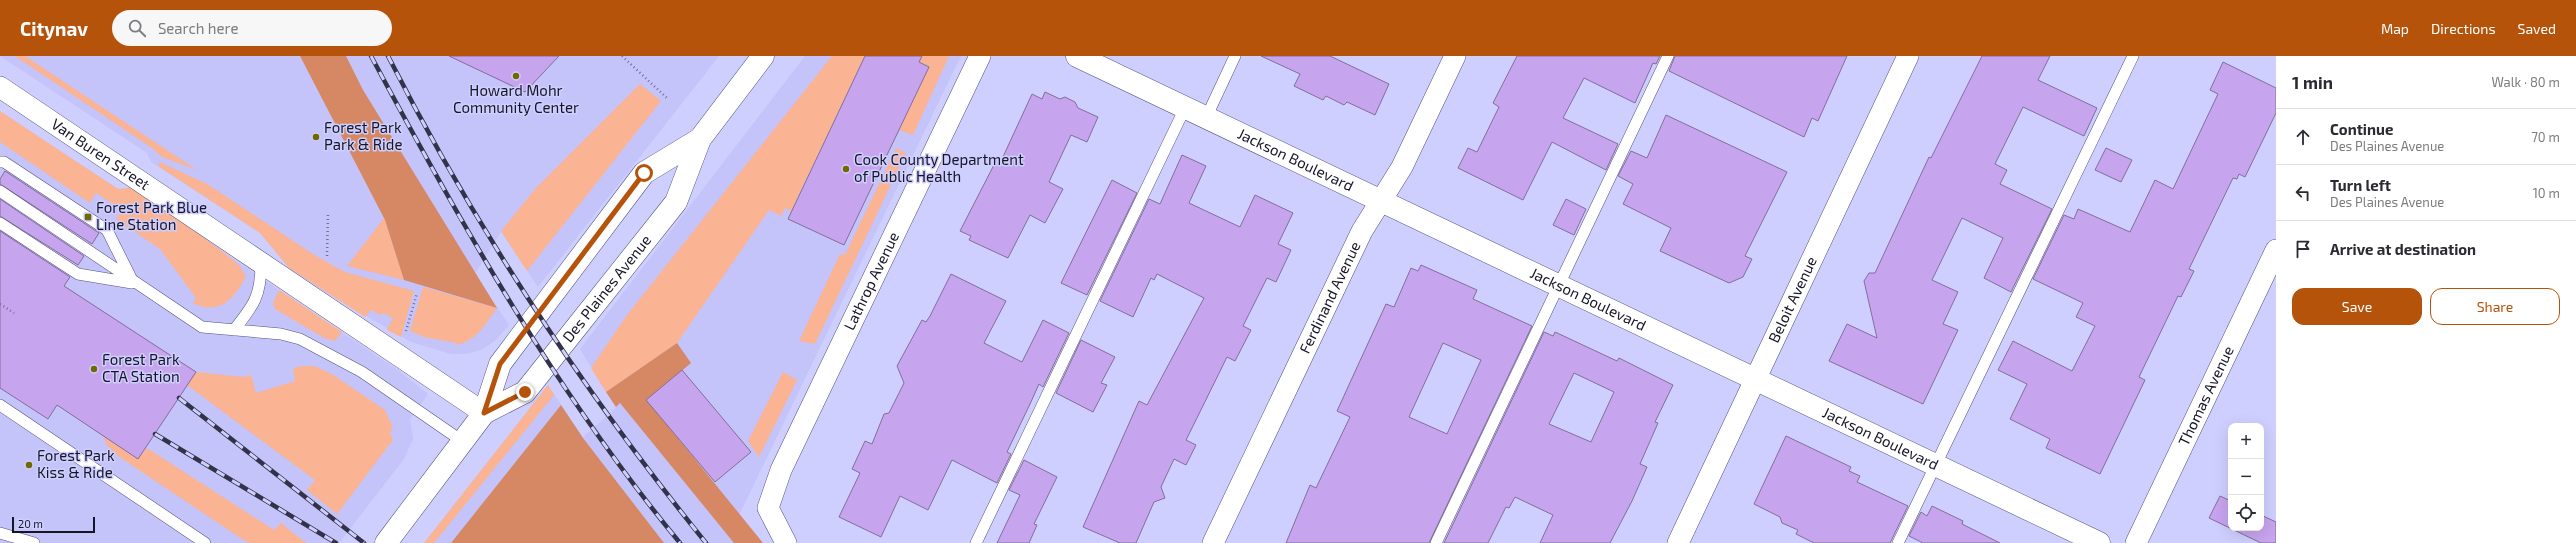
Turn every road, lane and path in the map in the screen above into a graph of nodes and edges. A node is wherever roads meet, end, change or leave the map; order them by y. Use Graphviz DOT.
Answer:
graph roads {
  1 [pos="622,56"];
  2 [pos="764,56"];
  3 [pos="980,56"];
  4 [pos="1077,56"];
  5 [pos="1235,56"];
  6 [pos="1456,56"];
  7 [pos="1668,56"];
  8 [pos="1908,56"];
  9 [pos="2133,56"];
  10 [pos="0,87"];
  11 [pos="668,99"];
  12 [pos="1185,108"];
  13 [pos="1206,118"];
  14 [pos="700,139"];
  15 [pos="0,162"];
  16 [pos="0,192"];
  17 [pos="1382,201"];
  18 [pos="328,214"];
  19 [pos="0,223"];
  20 [pos="2276,250"];
  21 [pos="327,256"];
  22 [pos="261,263"];
  23 [pos="134,284"];
  24 [pos="1559,286"];
  25 [pos="417,293"];
  26 [pos="0,304"];
  27 [pos="14,313"];
  28 [pos="234,330"];
  29 [pos="406,332"];
  30 [pos="1756,379"];
  31 [pos="0,405"];
  32 [pos="484,413"];
  33 [pos="462,442"];
  34 [pos="1935,465"];
  35 [pos="0,532"];
  36 [pos="34,543"];
  37 [pos="206,543"];
  38 [pos="386,543"];
  39 [pos="786,543"];
  40 [pos="976,543"];
  41 [pos="1213,543"];
  42 [pos="1436,543"];
  43 [pos="1678,543"];
  44 [pos="1898,543"];
  45 [pos="2099,543"];
  46 [pos="2136,543"];
  1 -- 11 [label="path"];
  2 -- 14 [label="street, Des Plaines Avenue"];
  3 -- 39 [label="street, Lathrop Avenue"];
  4 -- 12 [label="street, Jackson Boulevard"];
  5 -- 13 [label="lane"];
  6 -- 17 [label="street, Ferdinand Avenue"];
  7 -- 24 [label="lane"];
  8 -- 30 [label="street, Beloit Avenue"];
  9 -- 34 [label="lane"];
  10 -- 22 [label="street, Van Buren Street"];
  12 -- 13 [label="street, Jackson Boulevard"];
  12 -- 40 [label="lane"];
  13 -- 17 [label="street, Jackson Boulevard"];
  14 -- 32 [label="street, Des Plaines Avenue"];
  14 -- 32 [label="street, Des Plaines Avenue"];
  15 -- 23 [label="lane"];
  16 -- 23 [label="lane"];
  17 -- 24 [label="street, Jackson Boulevard"];
  17 -- 41 [label="street, Ferdinand Avenue"];
  18 -- 21 [label="path"];
  19 -- 23 [label="lane"];
  20 -- 46 [label="street, Thomas Avenue"];
  22 -- 28 [label="lane"];
  22 -- 32 [label="street, Van Buren Street"];
  23 -- 28 [label="lane"];
  24 -- 30 [label="street, Jackson Boulevard"];
  24 -- 42 [label="lane"];
  25 -- 29 [label="path"];
  26 -- 27 [label="path"];
  28 -- 33 [label="lane"];
  30 -- 34 [label="street, Jackson Boulevard"];
  30 -- 43 [label="street, Beloit Avenue"];
  31 -- 37 [label="lane"];
  32 -- 33 [label="street, Des Plaines Avenue"];
  33 -- 38 [label="street, Des Plaines Avenue"];
  34 -- 44 [label="lane"];
  34 -- 45 [label="street, Jackson Boulevard"];
  35 -- 36 [label="lane"];
}
